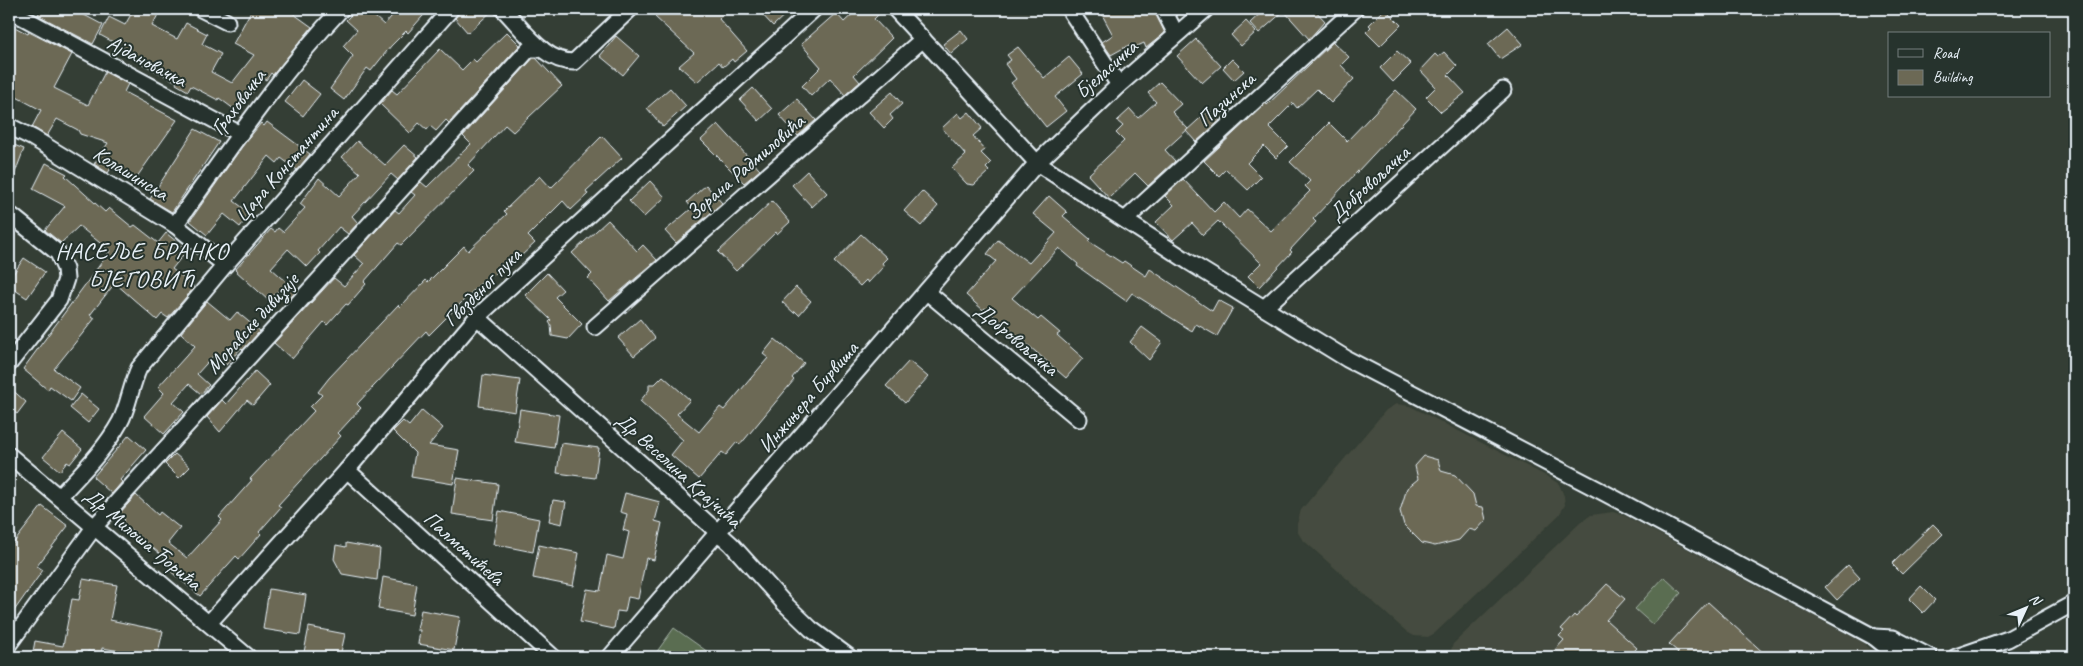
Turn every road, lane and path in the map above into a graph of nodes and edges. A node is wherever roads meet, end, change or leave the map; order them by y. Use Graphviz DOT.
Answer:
graph roads {
  1 [pos="201,9"];
  2 [pos="341,9"];
  3 [pos="451,9"];
  4 [pos="503,9"];
  5 [pos="630,9"];
  6 [pos="814,9"];
  7 [pos="895,9"];
  8 [pos="1069,9"];
  9 [pos="1163,9"];
  10 [pos="1206,9"];
  11 [pos="1356,9"];
  12 [pos="9,10"];
  13 [pos="227,22"];
  14 [pos="1176,34"];
  15 [pos="923,39"];
  16 [pos="542,49"];
  17 [pos="1119,85"];
  18 [pos="1503,90"];
  19 [pos="9,126"];
  20 [pos="240,134"];
  21 [pos="1037,163"];
  22 [pos="12,216"];
  23 [pos="1125,220"];
  24 [pos="175,225"];
  25 [pos="225,265"];
  26 [pos="927,292"];
  27 [pos="1264,308"];
  28 [pos="477,317"];
  29 [pos="595,326"];
  30 [pos="9,364"];
  31 [pos="1078,419"];
  32 [pos="9,455"];
  33 [pos="347,470"];
  34 [pos="59,497"];
  35 [pos="95,526"];
  36 [pos="718,534"];
  37 [pos="2074,603"];
  38 [pos="209,623"];
  39 [pos="1874,637"];
  40 [pos="2008,639"];
  41 [pos="9,644"];
  42 [pos="248,657"];
  43 [pos="553,657"];
  44 [pos="610,657"];
  45 [pos="849,657"];
  46 [pos="1899,657"];
  47 [pos="1930,657"];
  48 [pos="1934,657"];
  49 [pos="1955,657"];
  50 [pos="1988,657"];
  1 -- 13 [label="street"];
  2 -- 20 [label="street, Граховачка"];
  3 -- 25 [label="street, Цара Константина"];
  4 -- 16 [label="street"];
  5 -- 16 [label="street"];
  6 -- 28 [label="street, Гвозденог пука"];
  7 -- 15 [label="street"];
  8 -- 17 [label="street"];
  9 -- 14 [label="street"];
  10 -- 14 [label="street, Бјеласичка"];
  11 -- 23 [label="street, Пазинска"];
  12 -- 20 [label="street, Ајдановачка"];
  14 -- 17 [label="street, Бјеласичка"];
  15 -- 21 [label="street"];
  15 -- 29 [label="street, Зорана Радмиловића"];
  16 -- 35 [label="street, Моравске дивизије"];
  17 -- 21 [label="street, Бјеласичка"];
  18 -- 27 [label="street, Добровољачка"];
  19 -- 24 [label="street, Колашинска"];
  20 -- 24 [label="street, Граховачка"];
  21 -- 23 [label="street"];
  21 -- 26 [label="street, Инжињера Бирвиша"];
  22 -- 30 [label="street"];
  23 -- 27 [label="street"];
  24 -- 25 [label="street, Колашинска"];
  25 -- 34 [label="street, Цара Константина"];
  26 -- 31 [label="street, Добровољачка"];
  26 -- 36 [label="street, Инжињера Бирвиша"];
  27 -- 39 [label="street"];
  28 -- 33 [label="street, Гвозденог пука"];
  28 -- 36 [label="street, Др Веселина Крајчића"];
  32 -- 34 [label="street, Др Милоша Ђорића"];
  33 -- 38 [label="street, Гвозденог пука"];
  33 -- 43 [label="street, Палмотићева"];
  34 -- 35 [label="street, Др Милоша Ђорића"];
  35 -- 38 [label="street, Др Милоша Ђорића"];
  35 -- 41 [label="street, Моравске дивизије"];
  36 -- 44 [label="street, Инжињера Бирвиша"];
  36 -- 45 [label="street, Др Веселина Крајчића"];
  37 -- 40 [label="street"];
  38 -- 42 [label="street, Др Милоша Ђорића"];
  39 -- 46 [label="street"];
  39 -- 47 [label="street"];
  40 -- 49 [label="street"];
  40 -- 50 [label="street"];
  48 -- 49 [label="street"];
}
